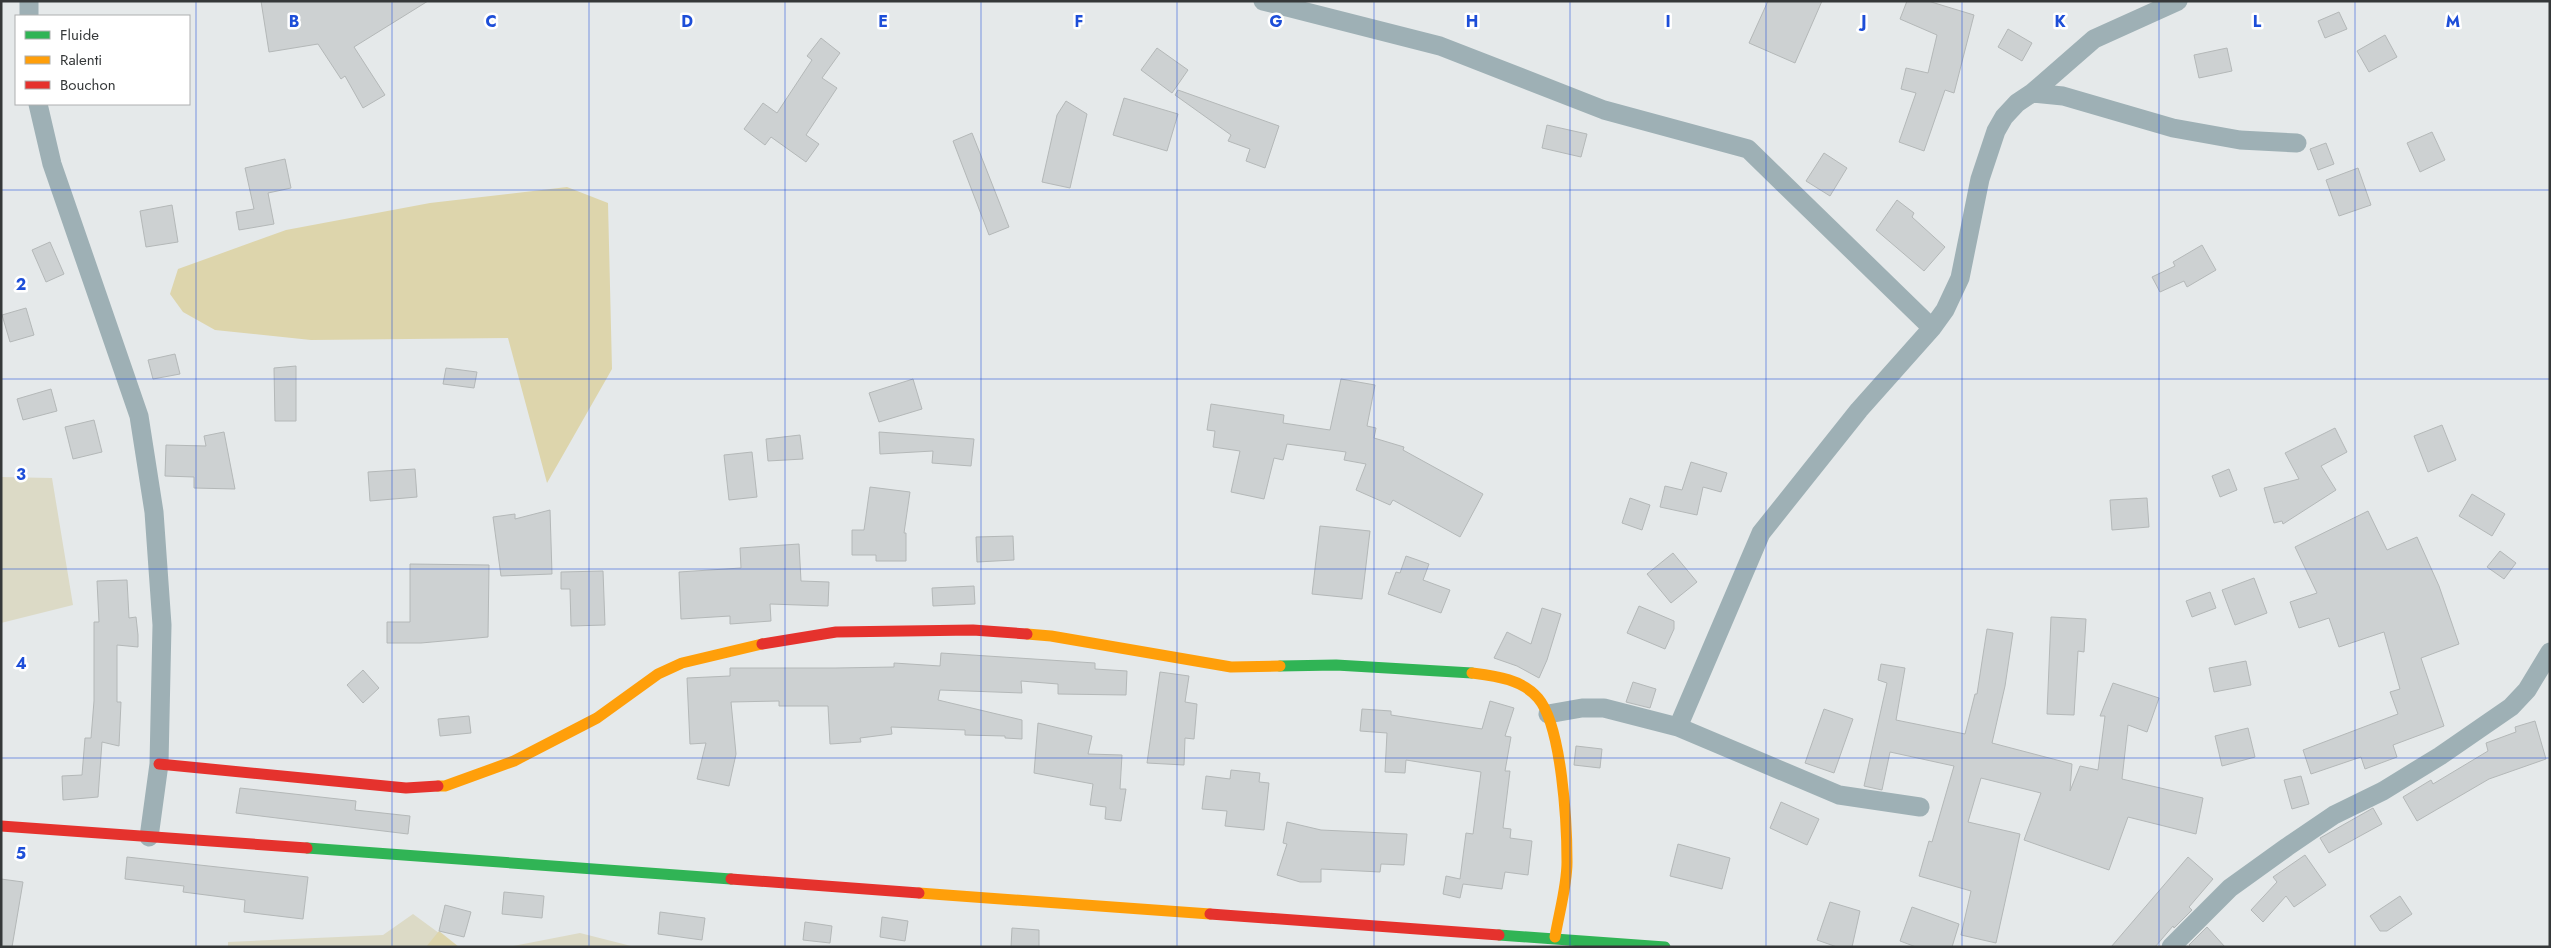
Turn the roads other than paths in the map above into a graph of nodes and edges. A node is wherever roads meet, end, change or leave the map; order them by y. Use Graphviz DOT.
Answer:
graph roads {
  1 [pos="29,1"];
  2 [pos="1263,1"];
  3 [pos="2178,1"];
  4 [pos="29,15"];
  5 [pos="2032,93"];
  6 [pos="38,105"];
  7 [pos="2297,143"];
  8 [pos="1932,328"];
  9 [pos="2550,652"];
  10 [pos="1548,714"];
  11 [pos="1678,727"];
  12 [pos="159,764"];
  13 [pos="1920,807"];
  14 [pos="1,826"];
  15 [pos="149,837"];
  16 [pos="1554,937"];
  17 [pos="1665,947"];
  18 [pos="2171,947"];
  1 -- 4 [label="street"];
  2 -- 8 [label="street"];
  3 -- 5 [label="street"];
  5 -- 7 [label="street"];
  5 -- 8 [label="street"];
  6 -- 12 [label="street"];
  8 -- 11 [label="street"];
  9 -- 18 [label="street"];
  10 -- 11 [label="street"];
  10 -- 12 [label="main road"];
  10 -- 16 [label="main road"];
  11 -- 13 [label="street"];
  12 -- 15 [label="street"];
  14 -- 15 [label="main road"];
  15 -- 16 [label="main road"];
  16 -- 17 [label="main road"];
}
